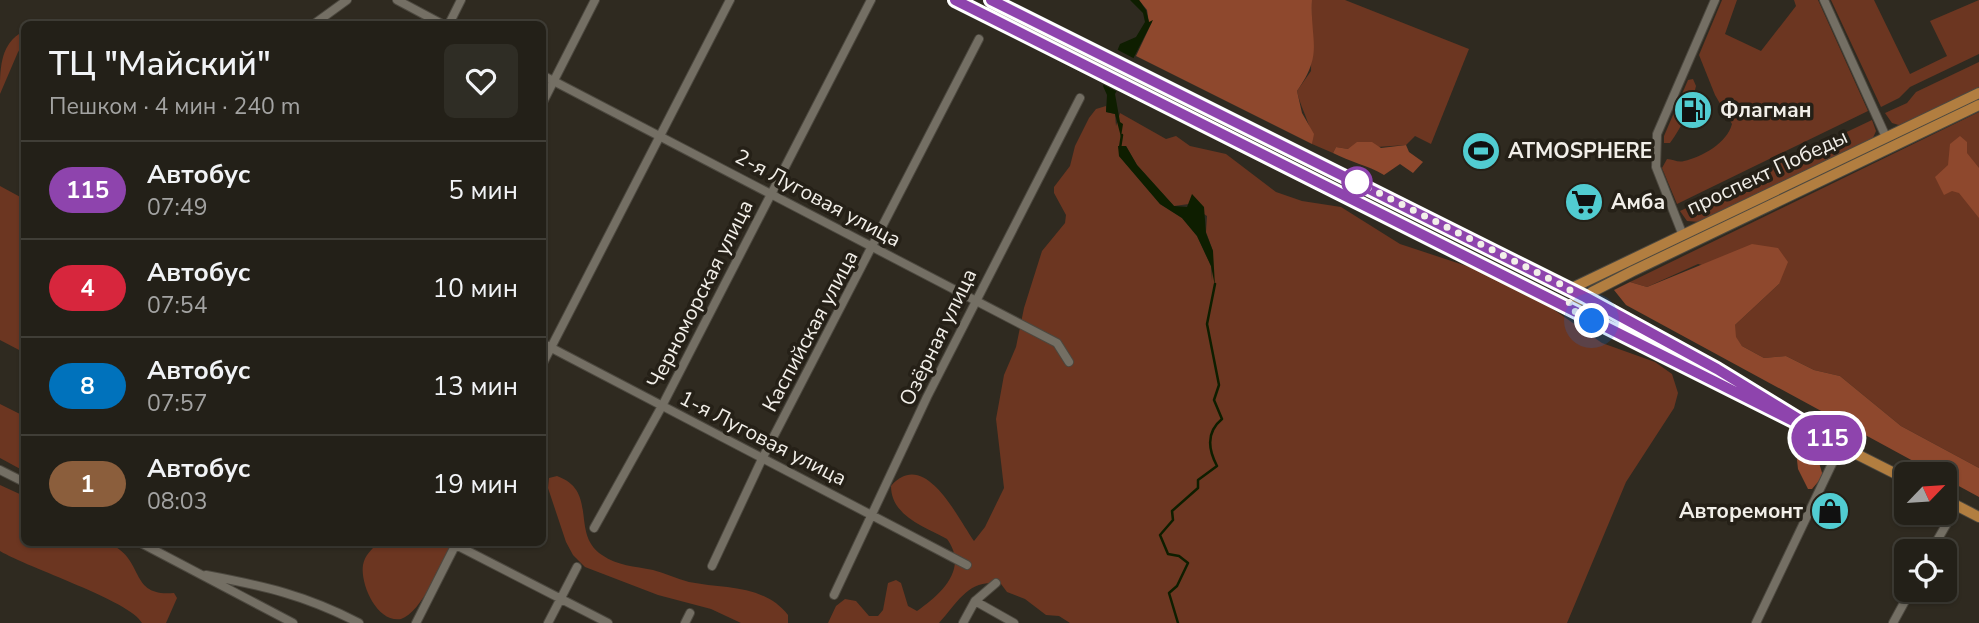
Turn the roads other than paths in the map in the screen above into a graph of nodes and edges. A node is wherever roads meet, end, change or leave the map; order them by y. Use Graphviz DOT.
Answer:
graph roads {
  1 [pos="347,0"];
  2 [pos="397,0"];
  3 [pos="461,0"];
  4 [pos="595,0"];
  5 [pos="730,0"];
  6 [pos="871,0"];
  7 [pos="955,0"];
  8 [pos="992,0"];
  9 [pos="1715,0"];
  10 [pos="1824,0"];
  11 [pos="318,21"];
  12 [pos="436,21"];
  13 [pos="450,21"];
  14 [pos="977,43"];
  15 [pos="546,77"];
  16 [pos="555,81"];
  17 [pos="1979,93"];
  18 [pos="546,97"];
  19 [pos="1080,98"];
  20 [pos="1979,106"];
  21 [pos="661,135"];
  22 [pos="1886,137"];
  23 [pos="1891,148"];
  24 [pos="771,195"];
  25 [pos="1682,233"];
  26 [pos="1687,245"];
  27 [pos="873,246"];
  28 [pos="1570,289"];
  29 [pos="1585,297"];
  30 [pos="975,301"];
  31 [pos="1569,308"];
  32 [pos="546,345"];
  33 [pos="552,348"];
  34 [pos="546,358"];
  35 [pos="1069,362"];
  36 [pos="1717,369"];
  37 [pos="1711,382"];
  38 [pos="662,406"];
  39 [pos="1841,445"];
  40 [pos="762,459"];
  41 [pos="0,470"];
  42 [pos="1894,473"];
  43 [pos="21,480"];
  44 [pos="1957,506"];
  45 [pos="873,514"];
  46 [pos="1979,517"];
  47 [pos="594,528"];
  48 [pos="146,546"];
  49 [pos="456,546"];
  50 [pos="461,546"];
  51 [pos="967,565"];
  52 [pos="712,566"];
  53 [pos="577,567"];
  54 [pos="197,573"];
  55 [pos="996,583"];
  56 [pos="834,595"];
  57 [pos="560,598"];
  58 [pos="975,601"];
  59 [pos="1904,602"];
  60 [pos="690,613"];
  61 [pos="275,619"];
  62 [pos="293,623"];
  63 [pos="359,623"];
  64 [pos="416,623"];
  65 [pos="548,623"];
  66 [pos="608,623"];
  67 [pos="685,623"];
  68 [pos="962,623"];
  69 [pos="1014,623"];
  70 [pos="1756,623"];
  71 [pos="1893,623"];
  1 -- 11 [label="street"];
  2 -- 12 [label="street"];
  3 -- 13 [label="street"];
  4 -- 16 [label="street"];
  5 -- 21 [label="street"];
  6 -- 24 [label="street, Черноморская улица"];
  7 -- 31 [label="main road"];
  8 -- 28 [label="main road"];
  9 -- 25 [label="street"];
  10 -- 22 [label="street"];
  14 -- 27 [label="street, Каспийская улица"];
  15 -- 16 [label="street, 2-я Луговая улица"];
  16 -- 18 [label="street"];
  16 -- 21 [label="street, 2-я Луговая улица"];
  17 -- 22 [label="main road, проспект Победы"];
  19 -- 30 [label="street, Озёрная улица"];
  20 -- 23 [label="main road, проспект Победы"];
  21 -- 24 [label="street, 2-я Луговая улица"];
  21 -- 33 [label="street"];
  22 -- 23 [label="main road"];
  22 -- 25 [label="main road, проспект Победы"];
  23 -- 26 [label="main road, проспект Победы"];
  24 -- 27 [label="street, 2-я Луговая улица"];
  24 -- 38 [label="street, Черноморская улица"];
  25 -- 26 [label="main road"];
  25 -- 28 [label="main road, проспект Победы"];
  26 -- 29 [label="main road, проспект Победы"];
  27 -- 30 [label="street, 2-я Луговая улица"];
  27 -- 40 [label="street, Каспийская улица"];
  28 -- 29 [label="main road"];
  28 -- 31 [label="main road"];
  29 -- 31 [label="main road, проспект Победы"];
  29 -- 36 [label="main road"];
  30 -- 35 [label="street, 2-я Луговая улица"];
  30 -- 45 [label="street, Озёрная улица"];
  31 -- 37 [label="main road"];
  32 -- 33 [label="street, 1-я Луговая улица"];
  33 -- 34 [label="street"];
  33 -- 38 [label="street, 1-я Луговая улица"];
  36 -- 37 [label="main road"];
  36 -- 39 [label="main road"];
  37 -- 39 [label="main road"];
  38 -- 40 [label="street, 1-я Луговая улица"];
  38 -- 47 [label="street, Черноморская улица"];
  39 -- 42 [label="main road"];
  39 -- 70 [label="street"];
  40 -- 45 [label="street, 1-я Луговая улица"];
  40 -- 52 [label="street, Каспийская улица"];
  41 -- 43 [label="street"];
  44 -- 46 [label="main road"];
  45 -- 51 [label="street, 1-я Луговая улица"];
  45 -- 56 [label="street, Озёрная улица"];
  48 -- 54 [label="street"];
  49 -- 64 [label="street"];
  50 -- 57 [label="street"];
  53 -- 57 [label="street"];
  54 -- 61 [label="street"];
  54 -- 63 [label="street"];
  55 -- 58 [label="street"];
  57 -- 65 [label="street"];
  57 -- 66 [label="street"];
  58 -- 68 [label="street"];
  58 -- 69 [label="street"];
  59 -- 71 [label="street"];
  60 -- 67 [label="street"];
  61 -- 62 [label="street"];
}
